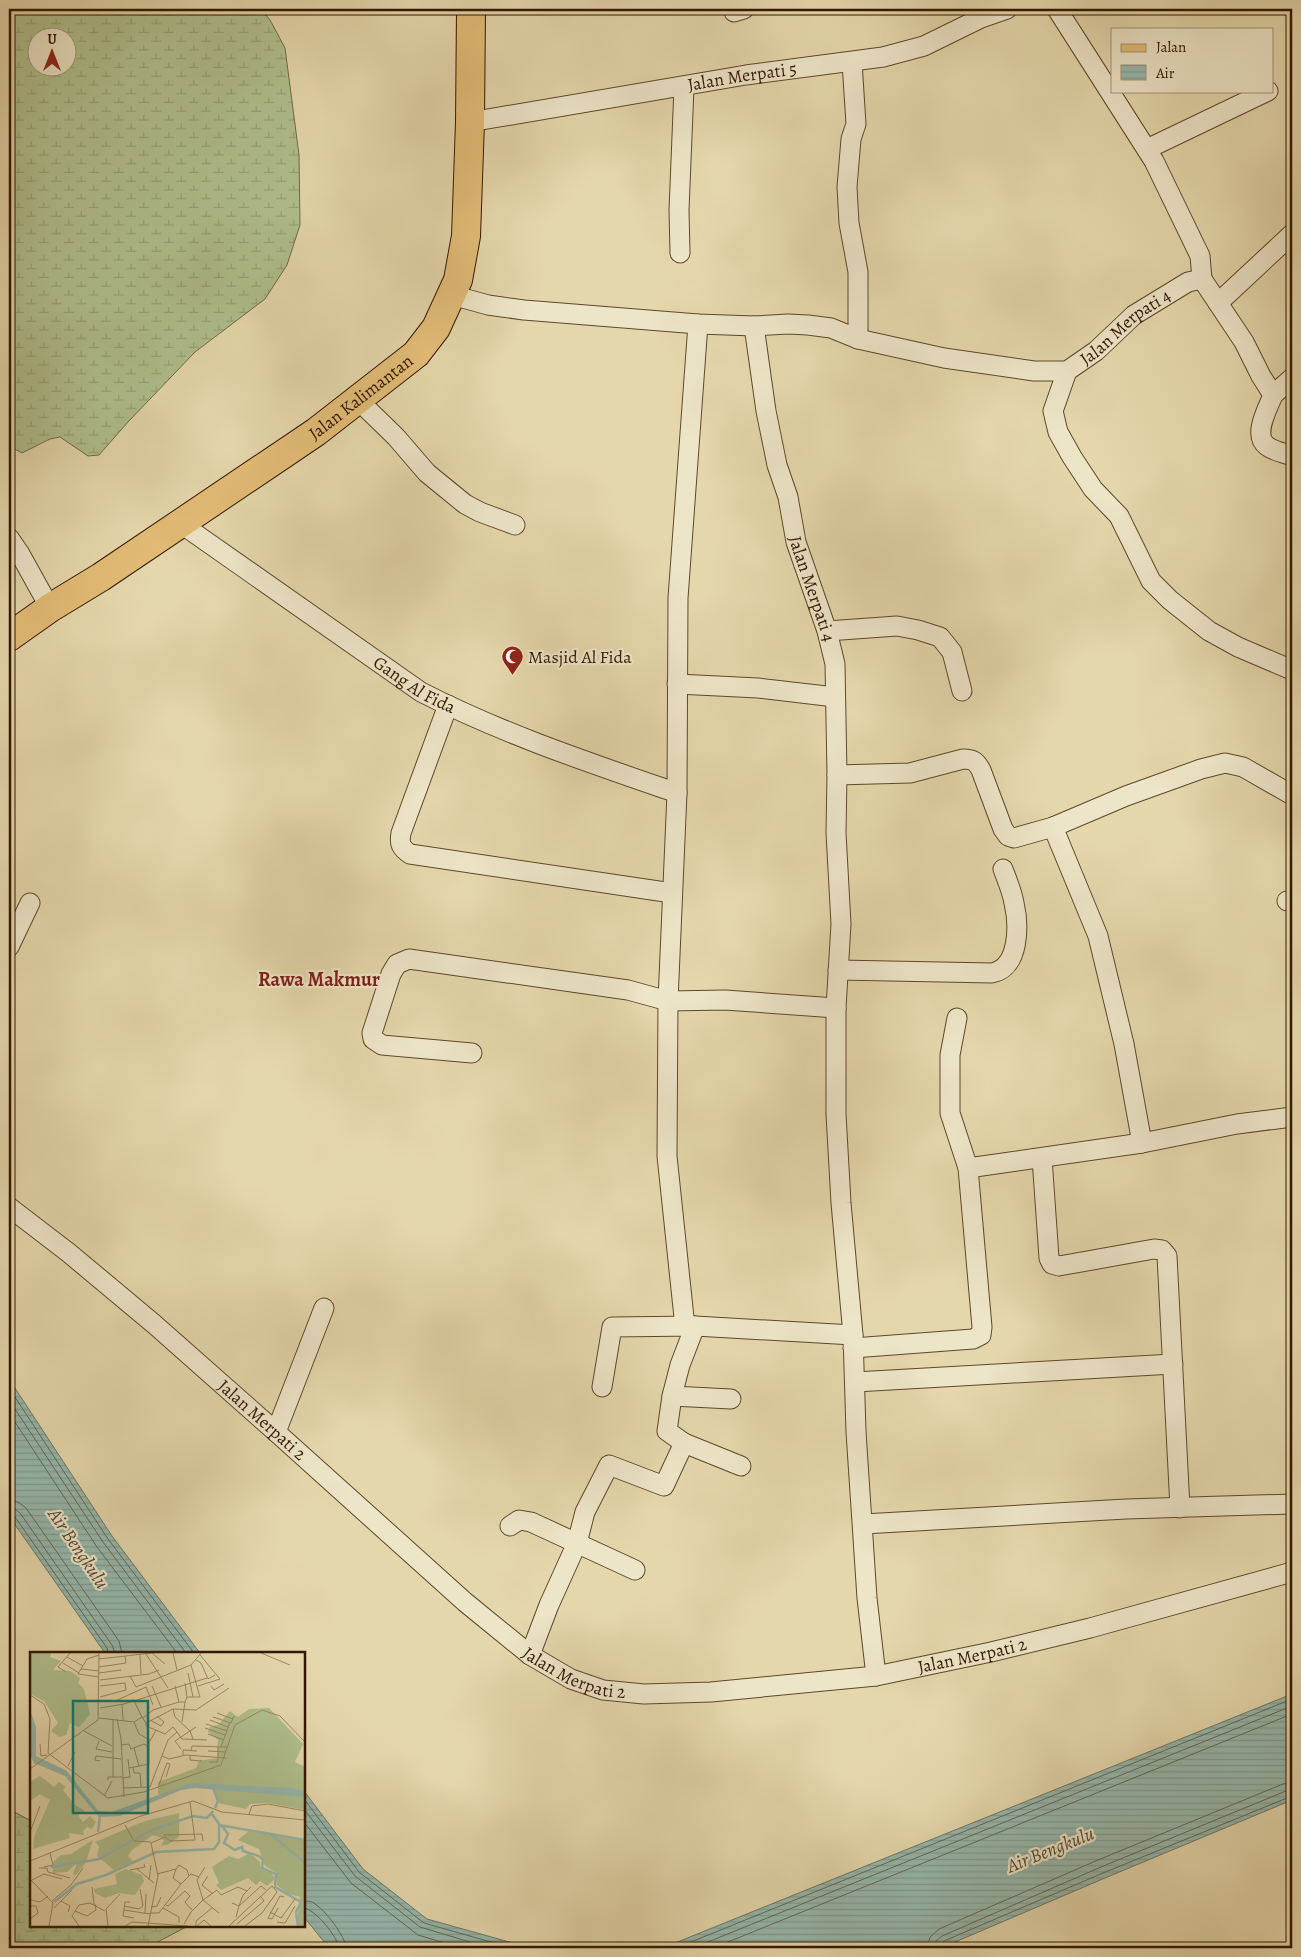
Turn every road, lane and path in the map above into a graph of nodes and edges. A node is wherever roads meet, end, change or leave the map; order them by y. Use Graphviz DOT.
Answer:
graph roads {
  1 [pos="471,9"];
  2 [pos="1007,9"];
  3 [pos="1057,9"];
  4 [pos="852,62"];
  5 [pos="684,87"];
  6 [pos="1266,92"];
  7 [pos="470,122"];
  8 [pos="1147,149"];
  9 [pos="1292,234"];
  10 [pos="680,253"];
  11 [pos="1202,279"];
  12 [pos="452,295"];
  13 [pos="1218,303"];
  14 [pos="698,324"];
  15 [pos="754,326"];
  16 [pos="858,339"];
  17 [pos="1067,372"];
  18 [pos="1292,378"];
  19 [pos="1273,395"];
  20 [pos="358,400"];
  21 [pos="1292,456"];
  22 [pos="180,523"];
  23 [pos="515,526"];
  24 [pos="9,538"];
  25 [pos="50,608"];
  26 [pos="826,631"];
  27 [pos="9,637"];
  28 [pos="1292,670"];
  29 [pos="677,684"];
  30 [pos="962,690"];
  31 [pos="835,697"];
  32 [pos="448,705"];
  33 [pos="837,775"];
  34 [pos="677,793"];
  35 [pos="1292,795"];
  36 [pos="1052,827"];
  37 [pos="1003,870"];
  38 [pos="672,893"];
  39 [pos="30,903"];
  40 [pos="9,947"];
  41 [pos="838,970"];
  42 [pos="668,1001"];
  43 [pos="836,1008"];
  44 [pos="957,1018"];
  45 [pos="472,1053"];
  46 [pos="1292,1117"];
  47 [pos="1142,1144"];
  48 [pos="1042,1158"];
  49 [pos="968,1168"];
  50 [pos="9,1207"];
  51 [pos="324,1308"];
  52 [pos="690,1326"];
  53 [pos="853,1342"];
  54 [pos="1173,1364"];
  55 [pos="855,1382"];
  56 [pos="602,1387"];
  57 [pos="672,1396"];
  58 [pos="732,1399"];
  59 [pos="276,1432"];
  60 [pos="684,1443"];
  61 [pos="740,1466"];
  62 [pos="1292,1504"];
  63 [pos="1180,1508"];
  64 [pos="863,1524"];
  65 [pos="510,1526"];
  66 [pos="577,1543"];
  67 [pos="635,1570"];
  68 [pos="1292,1572"];
  69 [pos="530,1655"];
  70 [pos="876,1676"];
  1 -- 7 [label="main road, Jalan Kalimantan"];
  2 -- 4 [label="street, Jalan Merpati 5"];
  3 -- 8 [label="street"];
  4 -- 5 [label="street, Jalan Merpati 5"];
  4 -- 16 [label="street"];
  5 -- 7 [label="street, Jalan Merpati 5"];
  5 -- 10 [label="street"];
  6 -- 8 [label="street"];
  7 -- 12 [label="main road, Jalan Kalimantan"];
  8 -- 11 [label="street"];
  9 -- 13 [label="street"];
  11 -- 13 [label="street"];
  11 -- 17 [label="street, Jalan Merpati 4"];
  12 -- 14 [label="street, Jalan Merpati 4"];
  12 -- 20 [label="main road, Jalan Kalimantan"];
  13 -- 19 [label="street"];
  14 -- 15 [label="street, Jalan Merpati 4"];
  14 -- 29 [label="street"];
  15 -- 16 [label="street, Jalan Merpati 4"];
  15 -- 26 [label="street, Jalan Merpati 4"];
  16 -- 17 [label="street, Jalan Merpati 4"];
  17 -- 28 [label="street"];
  18 -- 19 [label="street"];
  19 -- 21 [label="street"];
  20 -- 22 [label="main road, Jalan Kalimantan"];
  20 -- 23 [label="street"];
  22 -- 25 [label="main road, Jalan Kalimantan"];
  22 -- 32 [label="street, Gang Al Fida"];
  24 -- 25 [label="street"];
  25 -- 27 [label="main road, Jalan Kalimantan"];
  26 -- 30 [label="street"];
  26 -- 31 [label="street, Jalan Merpati 4"];
  29 -- 31 [label="street"];
  29 -- 34 [label="street"];
  31 -- 33 [label="street, Jalan Merpati 4"];
  32 -- 34 [label="street, Gang Al Fida"];
  32 -- 38 [label="street"];
  33 -- 36 [label="street"];
  33 -- 41 [label="street, Jalan Merpati 4"];
  34 -- 38 [label="street"];
  35 -- 36 [label="street"];
  36 -- 47 [label="street"];
  37 -- 41 [label="street"];
  38 -- 42 [label="street"];
  39 -- 40 [label="street"];
  41 -- 43 [label="street, Jalan Merpati 4"];
  42 -- 43 [label="street"];
  42 -- 45 [label="street"];
  42 -- 52 [label="street"];
  43 -- 53 [label="street, Jalan Merpati 4"];
  44 -- 49 [label="street"];
  46 -- 47 [label="street"];
  47 -- 48 [label="street"];
  48 -- 49 [label="street"];
  48 -- 54 [label="street"];
  49 -- 53 [label="street"];
  50 -- 59 [label="street, Jalan Merpati 2"];
  51 -- 59 [label="street"];
  52 -- 53 [label="street"];
  52 -- 56 [label="street"];
  52 -- 57 [label="street"];
  53 -- 55 [label="street, Jalan Merpati 4"];
  54 -- 55 [label="street"];
  54 -- 63 [label="street"];
  55 -- 64 [label="street, Jalan Merpati 4"];
  57 -- 58 [label="street"];
  57 -- 60 [label="street"];
  59 -- 69 [label="street, Jalan Merpati 2"];
  60 -- 61 [label="street"];
  60 -- 66 [label="street"];
  62 -- 63 [label="street"];
  63 -- 64 [label="street"];
  64 -- 70 [label="street, Jalan Merpati 4"];
  65 -- 66 [label="street"];
  66 -- 67 [label="street"];
  66 -- 69 [label="street"];
  68 -- 70 [label="street, Jalan Merpati 2"];
  69 -- 70 [label="street, Jalan Merpati 2"];
}
